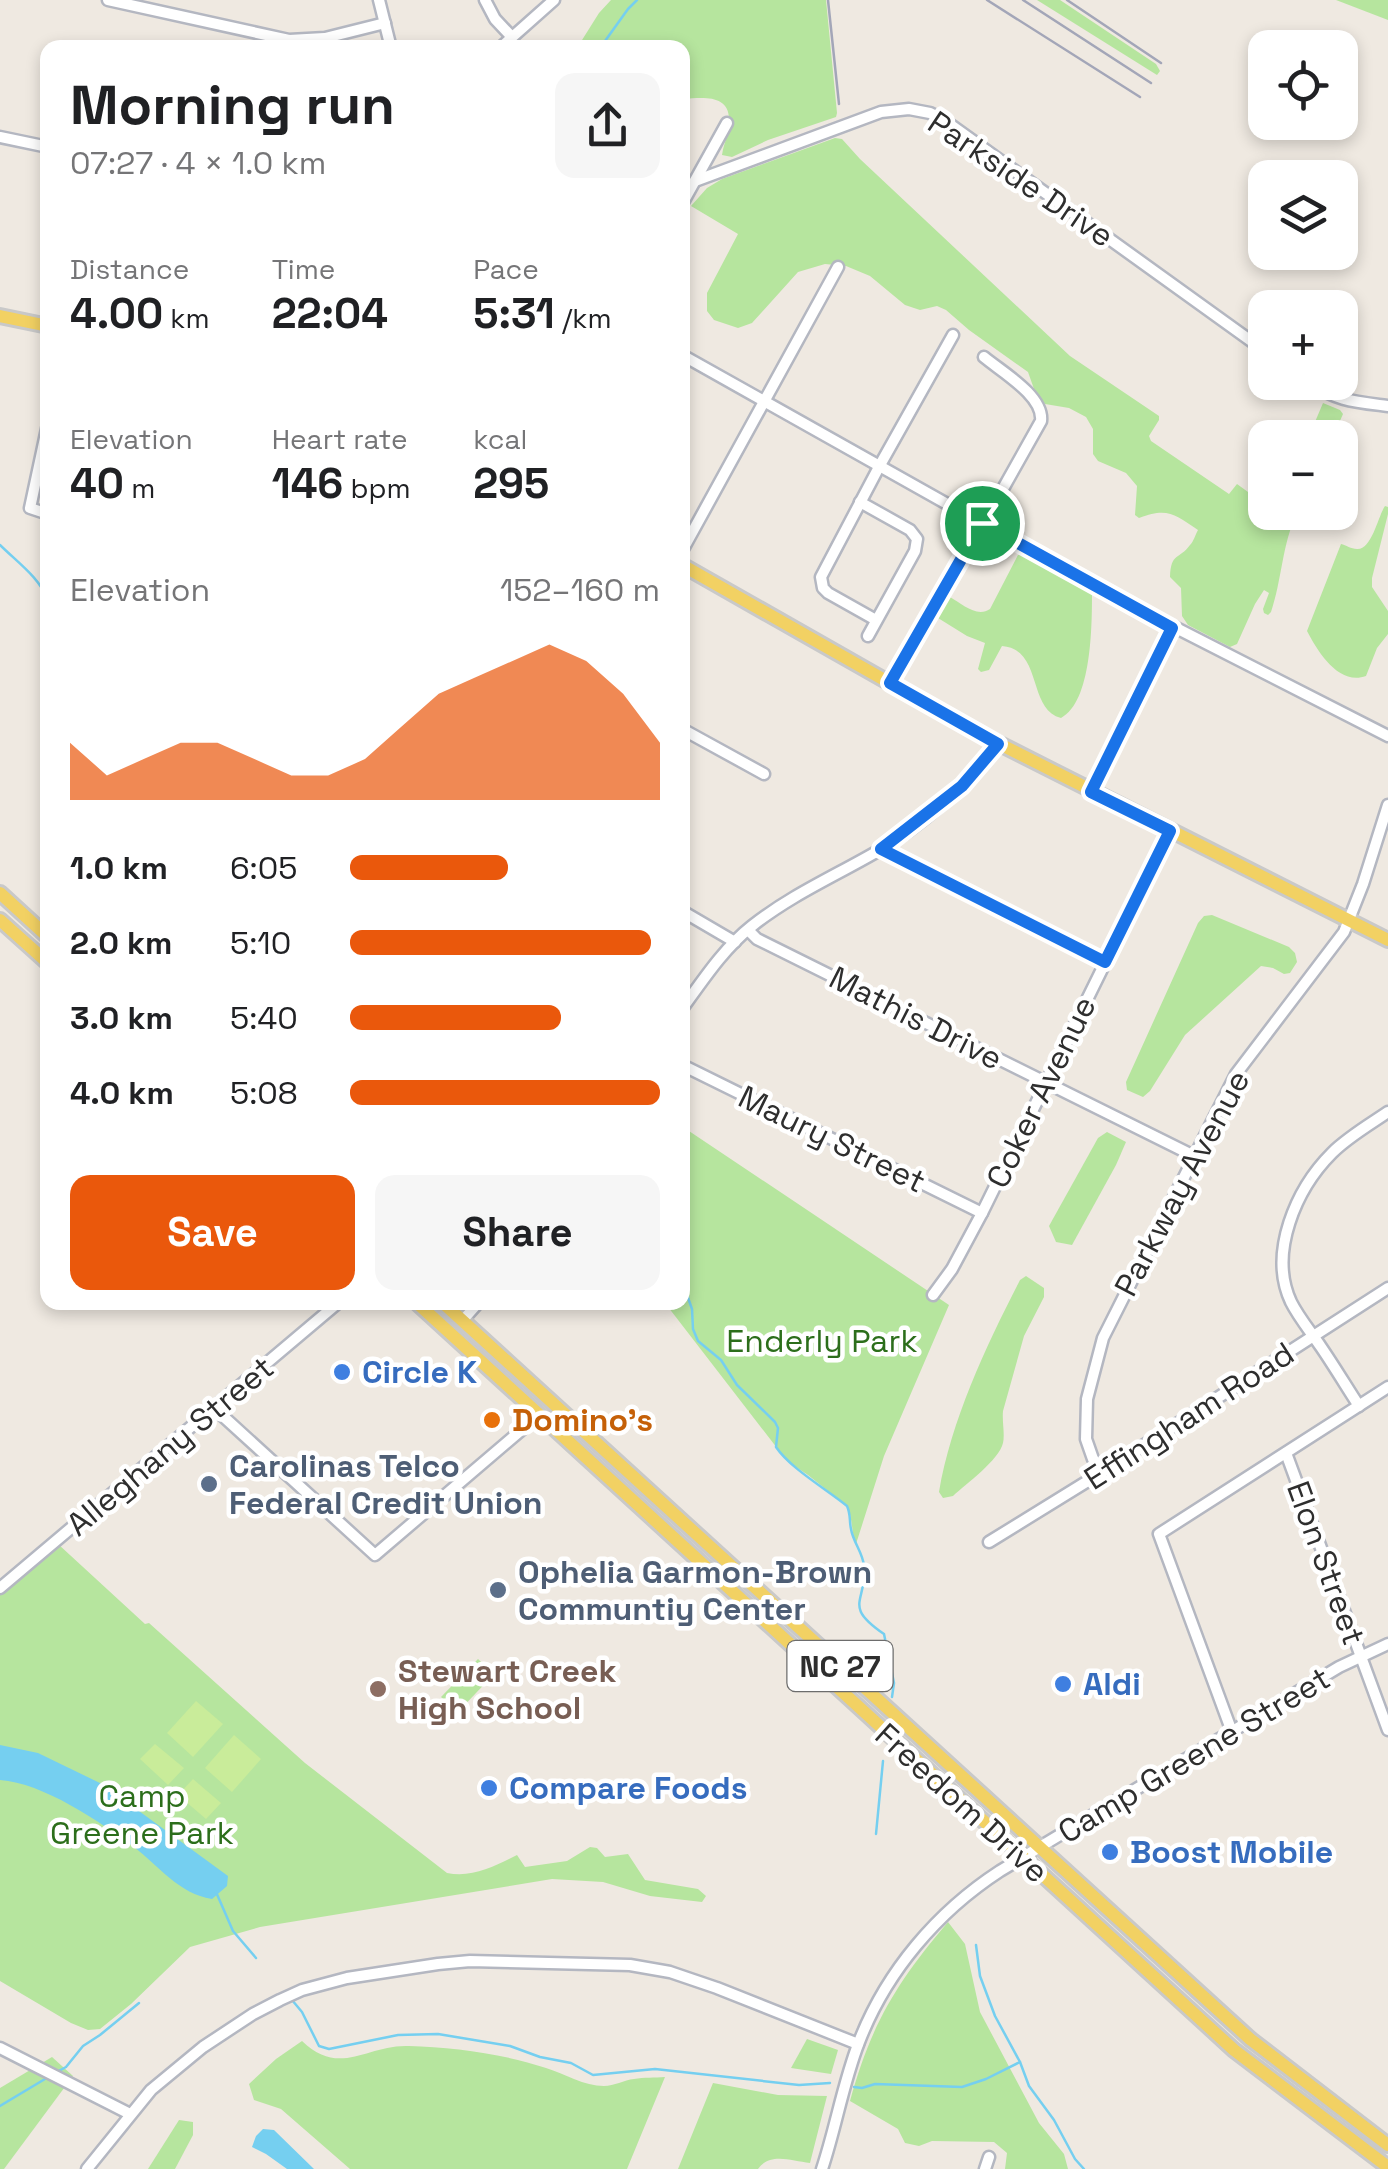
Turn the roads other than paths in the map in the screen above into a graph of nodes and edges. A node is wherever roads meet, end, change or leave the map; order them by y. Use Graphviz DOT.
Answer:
graph roads {
  1 [pos="108,0"];
  2 [pos="379,0"];
  3 [pos="485,0"];
  4 [pos="554,0"];
  5 [pos="134,3"];
  6 [pos="385,23"];
  7 [pos="511,36"];
  8 [pos="389,40"];
  9 [pos="507,40"];
  10 [pos="727,123"];
  11 [pos="0,136"];
  12 [pos="40,145"];
  13 [pos="695,181"];
  14 [pos="690,190"];
  15 [pos="838,267"];
  16 [pos="0,316"];
  17 [pos="40,324"];
  18 [pos="953,335"];
  19 [pos="1248,339"];
  20 [pos="984,357"];
  21 [pos="690,359"];
  22 [pos="1354,400"];
  23 [pos="765,401"];
  24 [pos="1388,406"];
  25 [pos="40,461"];
  26 [pos="880,465"];
  27 [pos="860,502"];
  28 [pos="40,511"];
  29 [pos="982,523"];
  30 [pos="690,537"];
  31 [pos="690,570"];
  32 [pos="876,620"];
  33 [pos="1172,628"];
  34 [pos="868,636"];
  35 [pos="890,683"];
  36 [pos="690,733"];
  37 [pos="1388,736"];
  38 [pos="998,744"];
  39 [pos="764,774"];
  40 [pos="1091,792"];
  41 [pos="1388,804"];
  42 [pos="1170,831"];
  43 [pos="881,849"];
  44 [pos="0,893"];
  45 [pos="690,915"];
  46 [pos="0,920"];
  47 [pos="1349,920"];
  48 [pos="40,930"];
  49 [pos="748,930"];
  50 [pos="1388,940"];
  51 [pos="734,942"];
  52 [pos="40,957"];
  53 [pos="1105,962"];
  54 [pos="690,999"];
  55 [pos="690,1069"];
  56 [pos="1046,1083"];
  57 [pos="1388,1112"];
  58 [pos="1194,1156"];
  59 [pos="982,1213"];
  60 [pos="1388,1288"];
  61 [pos="933,1295"];
  62 [pos="330,1310"];
  63 [pos="425,1310"];
  64 [pos="450,1310"];
  65 [pos="471,1310"];
  66 [pos="462,1321"];
  67 [pos="1313,1336"];
  68 [pos="1388,1387"];
  69 [pos="1359,1406"];
  70 [pos="214,1408"];
  71 [pos="538,1415"];
  72 [pos="1286,1452"];
  73 [pos="622,1467"];
  74 [pos="1104,1471"];
  75 [pos="989,1542"];
  76 [pos="0,1588"];
  77 [pos="738,1597"];
  78 [pos="800,1629"];
  79 [pos="1388,1644"];
  80 [pos="1360,1656"];
  81 [pos="1388,1730"];
  82 [pos="1232,1732"];
  83 [pos="1040,1849"];
  84 [pos="1024,1859"];
  85 [pos="858,2044"];
  86 [pos="0,2048"];
  87 [pos="130,2114"];
  88 [pos="1388,2145"];
  89 [pos="990,2157"];
  90 [pos="1388,2167"];
  91 [pos="87,2169"];
  92 [pos="822,2169"];
  93 [pos="985,2169"];
  1 -- 5 [label="street"];
  2 -- 6 [label="street"];
  3 -- 7 [label="street"];
  4 -- 7 [label="street"];
  5 -- 6 [label="street"];
  6 -- 8 [label="street"];
  7 -- 9 [label="street"];
  10 -- 13 [label="street"];
  11 -- 12 [label="street"];
  13 -- 14 [label="street"];
  13 -- 19 [label="street, Parkside Drive"];
  15 -- 23 [label="street"];
  16 -- 17 [label="main road"];
  18 -- 26 [label="street"];
  20 -- 29 [label="street"];
  21 -- 23 [label="street"];
  22 -- 24 [label="street"];
  23 -- 26 [label="street"];
  23 -- 30 [label="street"];
  25 -- 28 [label="street"];
  26 -- 27 [label="street"];
  26 -- 29 [label="street"];
  27 -- 32 [label="street"];
  27 -- 32 [label="street"];
  29 -- 33 [label="street"];
  29 -- 35 [label="street"];
  31 -- 35 [label="main road"];
  32 -- 34 [label="street"];
  33 -- 37 [label="street"];
  33 -- 40 [label="street"];
  35 -- 38 [label="main road"];
  36 -- 39 [label="street"];
  38 -- 40 [label="main road"];
  38 -- 43 [label="street"];
  40 -- 42 [label="main road"];
  41 -- 47 [label="street, Parkway Avenue"];
  42 -- 47 [label="main road"];
  42 -- 53 [label="street, Coker Avenue"];
  43 -- 49 [label="street"];
  43 -- 53 [label="street"];
  44 -- 48 [label="main road"];
  45 -- 51 [label="street"];
  46 -- 52 [label="main road"];
  47 -- 50 [label="main road"];
  47 -- 58 [label="street, Parkway Avenue"];
  49 -- 51 [label="street"];
  49 -- 56 [label="street, Mathis Drive"];
  51 -- 54 [label="street"];
  53 -- 56 [label="street, Coker Avenue"];
  55 -- 59 [label="street, Maury Street"];
  56 -- 58 [label="street, Mathis Drive"];
  56 -- 59 [label="street, Coker Avenue"];
  57 -- 67 [label="street"];
  58 -- 74 [label="street, Parkway Avenue"];
  59 -- 61 [label="street, Coker Avenue"];
  60 -- 67 [label="street, Effingham Road"];
  62 -- 70 [label="street, Alleghany Street"];
  63 -- 71 [label="main road, Freedom Drive / NC 27"];
  64 -- 66 [label="main road, Freedom Drive / NC 27"];
  65 -- 66 [label="street"];
  66 -- 73 [label="main road, Freedom Drive / NC 27"];
  67 -- 69 [label="street"];
  67 -- 74 [label="street, Effingham Road"];
  68 -- 69 [label="street"];
  69 -- 72 [label="street"];
  70 -- 71 [label="street"];
  70 -- 76 [label="street, Alleghany Street"];
  71 -- 73 [label="main road"];
  71 -- 77 [label="main road, Freedom Drive / NC 27"];
  72 -- 80 [label="street, Elon Street"];
  72 -- 82 [label="street"];
  73 -- 78 [label="main road, Freedom Drive / NC 27"];
  74 -- 75 [label="street, Effingham Road"];
  77 -- 78 [label="main road"];
  77 -- 84 [label="main road, Freedom Drive / NC 27"];
  78 -- 83 [label="main road, Freedom Drive / NC 27"];
  79 -- 80 [label="street, Camp Greene Street"];
  80 -- 81 [label="street, Elon Street"];
  80 -- 82 [label="street, Camp Greene Street"];
  82 -- 83 [label="street, Camp Greene Street"];
  83 -- 84 [label="street, Camp Greene Street"];
  83 -- 88 [label="main road, Freedom Drive / NC 27"];
  84 -- 85 [label="street, Camp Greene Street"];
  84 -- 90 [label="main road, Freedom Drive / NC 27"];
  85 -- 87 [label="street"];
  85 -- 92 [label="street, Camp Greene Street"];
  86 -- 87 [label="street"];
  87 -- 91 [label="street"];
  89 -- 93 [label="street"];
}
